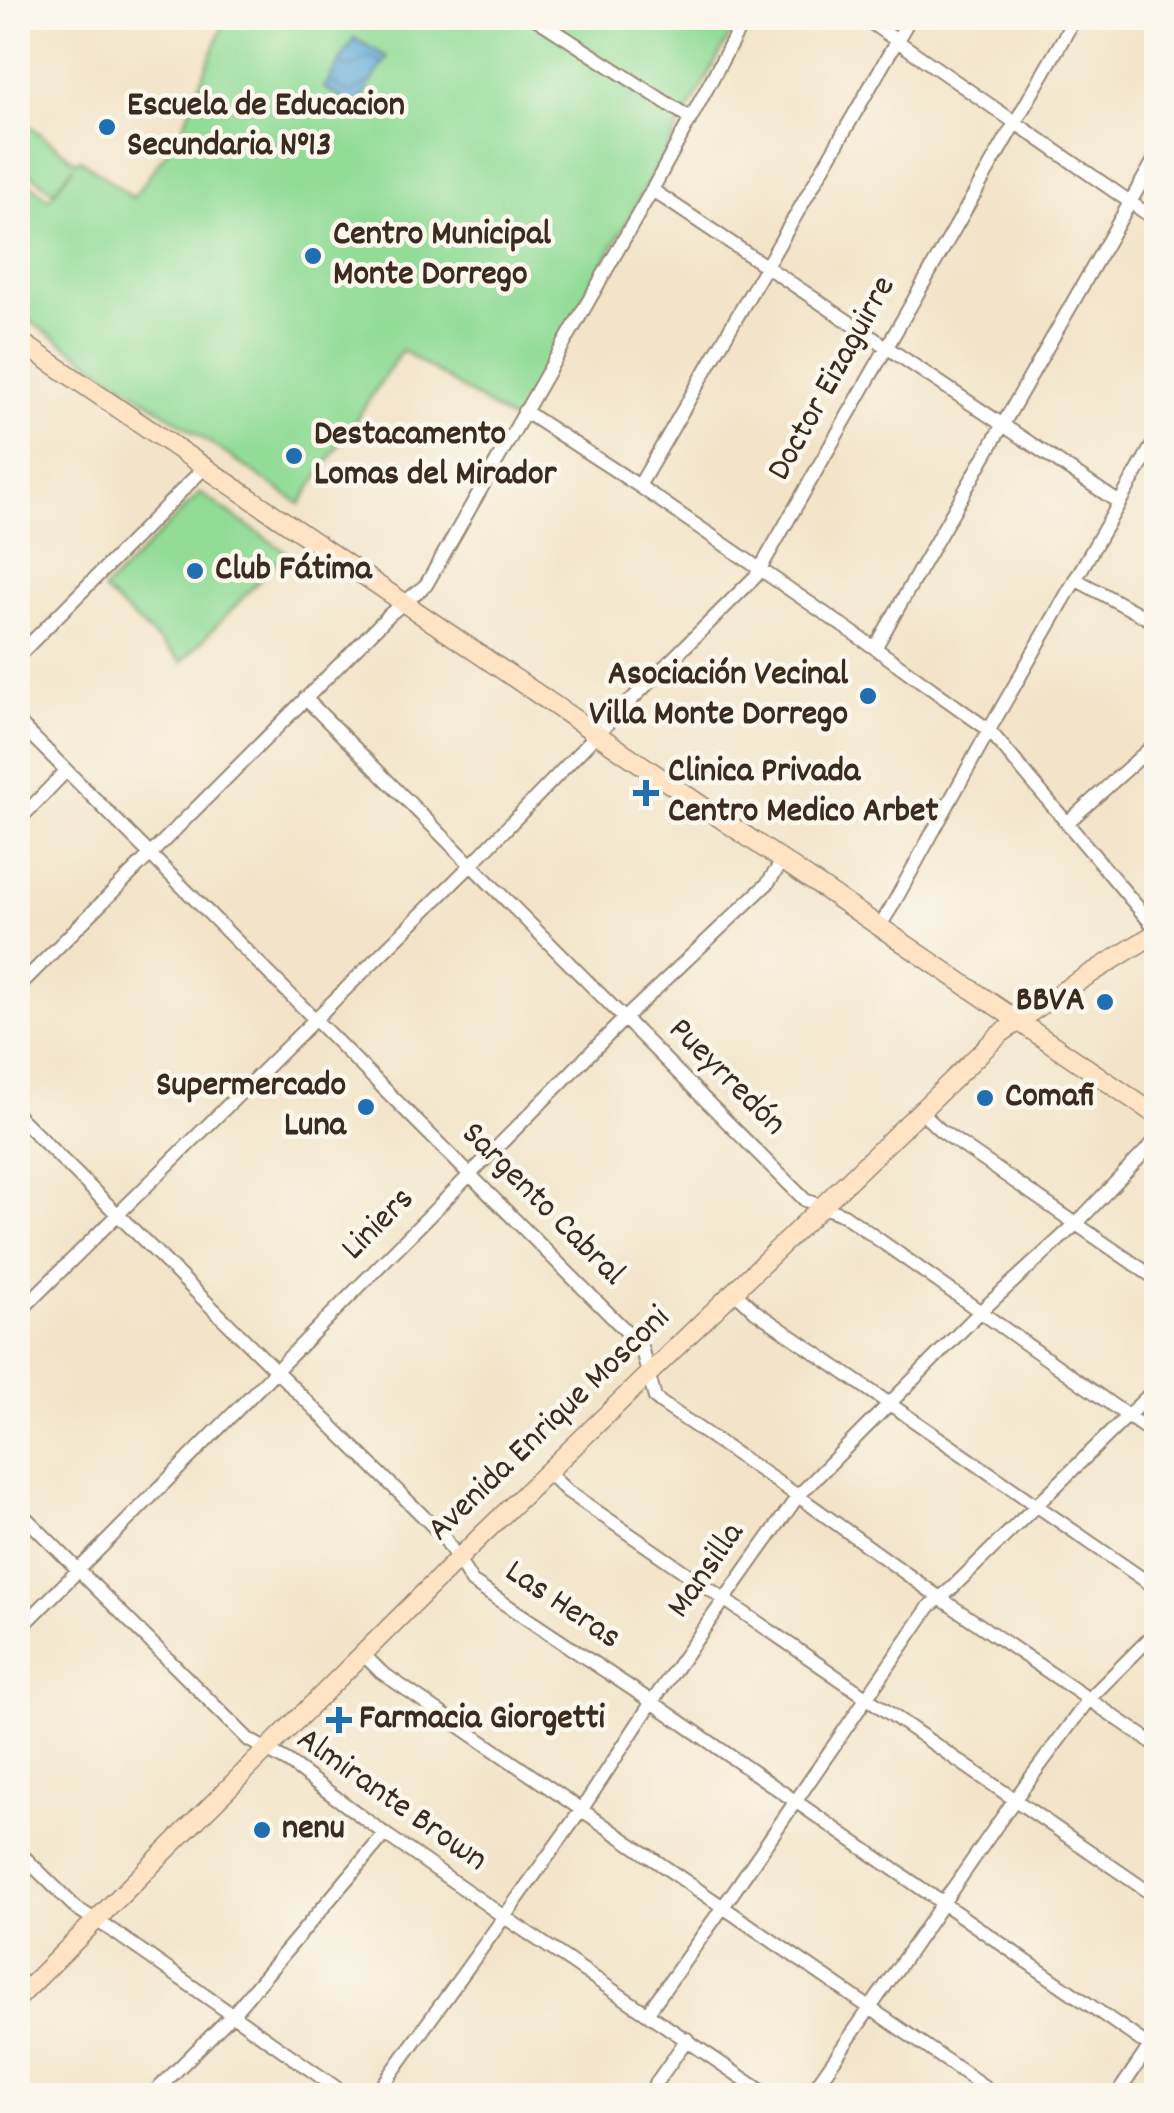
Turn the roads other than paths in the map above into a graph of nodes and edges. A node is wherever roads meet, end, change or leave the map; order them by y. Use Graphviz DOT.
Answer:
graph roads {
  1 [pos="536,18"];
  2 [pos="745,18"];
  3 [pos="864,18"];
  4 [pos="910,18"];
  5 [pos="1075,18"];
  6 [pos="896,40"];
  7 [pos="690,118"];
  8 [pos="1015,122"];
  9 [pos="1156,157"];
  10 [pos="652,190"];
  11 [pos="1130,202"];
  12 [pos="1156,220"];
  13 [pos="767,266"];
  14 [pos="18,340"];
  15 [pos="886,345"];
  16 [pos="524,411"];
  17 [pos="1004,425"];
  18 [pos="1156,439"];
  19 [pos="205,467"];
  20 [pos="639,486"];
  21 [pos="1118,502"];
  22 [pos="760,570"];
  23 [pos="1075,579"];
  24 [pos="405,603"];
  25 [pos="1156,623"];
  26 [pos="875,648"];
  27 [pos="18,656"];
  28 [pos="304,698"];
  29 [pos="18,722"];
  30 [pos="990,730"];
  31 [pos="596,734"];
  32 [pos="1156,743"];
  33 [pos="66,771"];
  34 [pos="18,821"];
  35 [pos="1067,824"];
  36 [pos="150,854"];
  37 [pos="782,862"];
  38 [pos="470,866"];
  39 [pos="879,927"];
  40 [pos="1156,931"];
  41 [pos="18,987"];
  42 [pos="624,1018"];
  43 [pos="313,1019"];
  44 [pos="1017,1020"];
  45 [pos="920,1111"];
  46 [pos="1156,1115"];
  47 [pos="18,1116"];
  48 [pos="1156,1140"];
  49 [pos="471,1175"];
  50 [pos="822,1207"];
  51 [pos="118,1216"];
  52 [pos="1076,1224"];
  53 [pos="1156,1278"];
  54 [pos="734,1292"];
  55 [pos="980,1312"];
  56 [pos="18,1314"];
  57 [pos="274,1371"];
  58 [pos="648,1375"];
  59 [pos="1156,1388"];
  60 [pos="889,1403"];
  61 [pos="1128,1416"];
  62 [pos="1156,1436"];
  63 [pos="547,1472"];
  64 [pos="798,1496"];
  65 [pos="1036,1506"];
  66 [pos="18,1510"];
  67 [pos="459,1560"];
  68 [pos="79,1571"];
  69 [pos="1156,1588"];
  70 [pos="940,1598"];
  71 [pos="724,1600"];
  72 [pos="18,1631"];
  73 [pos="1156,1632"];
  74 [pos="364,1655"];
  75 [pos="867,1697"];
  76 [pos="1089,1699"];
  77 [pos="652,1702"];
  78 [pos="1156,1746"];
  79 [pos="267,1751"];
  80 [pos="1015,1799"];
  81 [pos="795,1802"];
  82 [pos="582,1809"];
  83 [pos="385,1834"];
  84 [pos="18,1852"];
  85 [pos="1156,1897"];
  86 [pos="943,1902"];
  87 [pos="723,1908"];
  88 [pos="503,1916"];
  89 [pos="94,1920"];
  90 [pos="18,1998"];
  91 [pos="870,2008"];
  92 [pos="648,2012"];
  93 [pos="232,2016"];
  94 [pos="687,2039"];
  95 [pos="1154,2045"];
  96 [pos="151,2096"];
  97 [pos="348,2096"];
  98 [pos="375,2096"];
  99 [pos="647,2096"];
  100 [pos="769,2096"];
  101 [pos="809,2096"];
  102 [pos="998,2096"];
  103 [pos="1116,2096"];
  1 -- 7 [label="street"];
  2 -- 7 [label="street"];
  3 -- 6 [label="street"];
  4 -- 6 [label="street"];
  5 -- 8 [label="street, Doctor Eizaguirre"];
  6 -- 8 [label="street"];
  6 -- 13 [label="street"];
  7 -- 10 [label="street"];
  8 -- 11 [label="street"];
  8 -- 15 [label="street, Doctor Eizaguirre"];
  9 -- 11 [label="street"];
  10 -- 13 [label="street"];
  10 -- 16 [label="street"];
  11 -- 12 [label="street"];
  11 -- 17 [label="street"];
  13 -- 15 [label="street"];
  13 -- 20 [label="street"];
  14 -- 19 [label="main road"];
  15 -- 17 [label="street"];
  15 -- 22 [label="street, Doctor Eizaguirre"];
  16 -- 20 [label="street"];
  16 -- 24 [label="street"];
  17 -- 21 [label="street"];
  17 -- 26 [label="street"];
  18 -- 21 [label="street"];
  19 -- 24 [label="main road"];
  19 -- 27 [label="street"];
  20 -- 22 [label="street"];
  21 -- 23 [label="street"];
  22 -- 26 [label="street"];
  22 -- 31 [label="street, Doctor Eizaguirre"];
  23 -- 25 [label="street"];
  23 -- 30 [label="street"];
  24 -- 28 [label="street"];
  24 -- 31 [label="main road"];
  26 -- 30 [label="street"];
  28 -- 36 [label="street"];
  28 -- 38 [label="street, Pueyrredón"];
  29 -- 33 [label="street, Sargento Cabral"];
  30 -- 35 [label="street"];
  30 -- 39 [label="street"];
  31 -- 37 [label="main road"];
  31 -- 38 [label="street, Doctor Eizaguirre"];
  32 -- 35 [label="street"];
  33 -- 34 [label="street"];
  33 -- 36 [label="street, Sargento Cabral"];
  35 -- 40 [label="street"];
  36 -- 41 [label="street"];
  36 -- 43 [label="street, Sargento Cabral"];
  37 -- 39 [label="main road"];
  37 -- 42 [label="street, Liniers"];
  38 -- 42 [label="street, Pueyrredón"];
  38 -- 43 [label="street, Doctor Eizaguirre"];
  39 -- 44 [label="main road"];
  40 -- 44 [label="main road, Avenida Enrique Mosconi"];
  42 -- 49 [label="street, Liniers"];
  42 -- 50 [label="street, Pueyrredón"];
  43 -- 49 [label="street, Sargento Cabral"];
  43 -- 51 [label="street, Doctor Eizaguirre"];
  44 -- 45 [label="main road, Avenida Enrique Mosconi"];
  44 -- 46 [label="main road"];
  45 -- 50 [label="main road, Avenida Enrique Mosconi"];
  45 -- 52 [label="street"];
  47 -- 51 [label="street, Las Heras"];
  48 -- 52 [label="street, Mansilla"];
  49 -- 57 [label="street, Liniers"];
  49 -- 58 [label="street, Sargento Cabral"];
  50 -- 54 [label="main road, Avenida Enrique Mosconi"];
  50 -- 55 [label="street, Pueyrredón"];
  51 -- 56 [label="street, Doctor Eizaguirre"];
  51 -- 57 [label="street, Las Heras"];
  52 -- 53 [label="street"];
  52 -- 55 [label="street, Mansilla"];
  54 -- 58 [label="main road, Avenida Enrique Mosconi"];
  54 -- 60 [label="street"];
  55 -- 60 [label="street, Mansilla"];
  55 -- 61 [label="street, Pueyrredón"];
  57 -- 67 [label="street, Las Heras"];
  57 -- 68 [label="street, Liniers"];
  58 -- 63 [label="main road, Avenida Enrique Mosconi"];
  58 -- 64 [label="street, Sargento Cabral"];
  59 -- 61 [label="street"];
  60 -- 64 [label="street, Mansilla"];
  60 -- 65 [label="street"];
  61 -- 62 [label="street, Pueyrredón"];
  61 -- 65 [label="street"];
  63 -- 67 [label="main road, Avenida Enrique Mosconi"];
  63 -- 71 [label="street"];
  64 -- 70 [label="street, Sargento Cabral"];
  64 -- 71 [label="street, Mansilla"];
  65 -- 69 [label="street"];
  65 -- 70 [label="street"];
  66 -- 68 [label="street, Almirante Brown"];
  67 -- 74 [label="main road, Avenida Enrique Mosconi"];
  67 -- 77 [label="street, Las Heras"];
  68 -- 72 [label="street, Liniers"];
  68 -- 79 [label="street, Almirante Brown"];
  70 -- 75 [label="street"];
  70 -- 76 [label="street, Sargento Cabral"];
  71 -- 75 [label="street"];
  71 -- 77 [label="street, Mansilla"];
  73 -- 76 [label="street"];
  74 -- 79 [label="main road, Avenida Enrique Mosconi"];
  74 -- 82 [label="street"];
  75 -- 80 [label="street"];
  75 -- 81 [label="street"];
  76 -- 78 [label="street, Sargento Cabral"];
  76 -- 80 [label="street"];
  77 -- 81 [label="street, Las Heras"];
  77 -- 82 [label="street, Mansilla"];
  79 -- 83 [label="street, Almirante Brown"];
  79 -- 89 [label="main road, Avenida Enrique Mosconi"];
  80 -- 85 [label="street"];
  80 -- 86 [label="street"];
  81 -- 86 [label="street, Las Heras"];
  81 -- 87 [label="street"];
  82 -- 87 [label="street"];
  82 -- 88 [label="street, Mansilla"];
  83 -- 88 [label="street, Almirante Brown"];
  83 -- 93 [label="street"];
  84 -- 89 [label="street"];
  86 -- 91 [label="street"];
  86 -- 95 [label="street, Las Heras"];
  87 -- 91 [label="street"];
  87 -- 92 [label="street"];
  88 -- 92 [label="street, Almirante Brown"];
  88 -- 98 [label="street, Mansilla"];
  89 -- 90 [label="main road, Avenida Enrique Mosconi"];
  89 -- 93 [label="street"];
  91 -- 101 [label="street"];
  91 -- 102 [label="street"];
  92 -- 94 [label="street, Almirante Brown"];
  93 -- 96 [label="street"];
  93 -- 97 [label="street"];
  94 -- 99 [label="street"];
  94 -- 100 [label="street, Almirante Brown"];
  95 -- 103 [label="street"];
}
